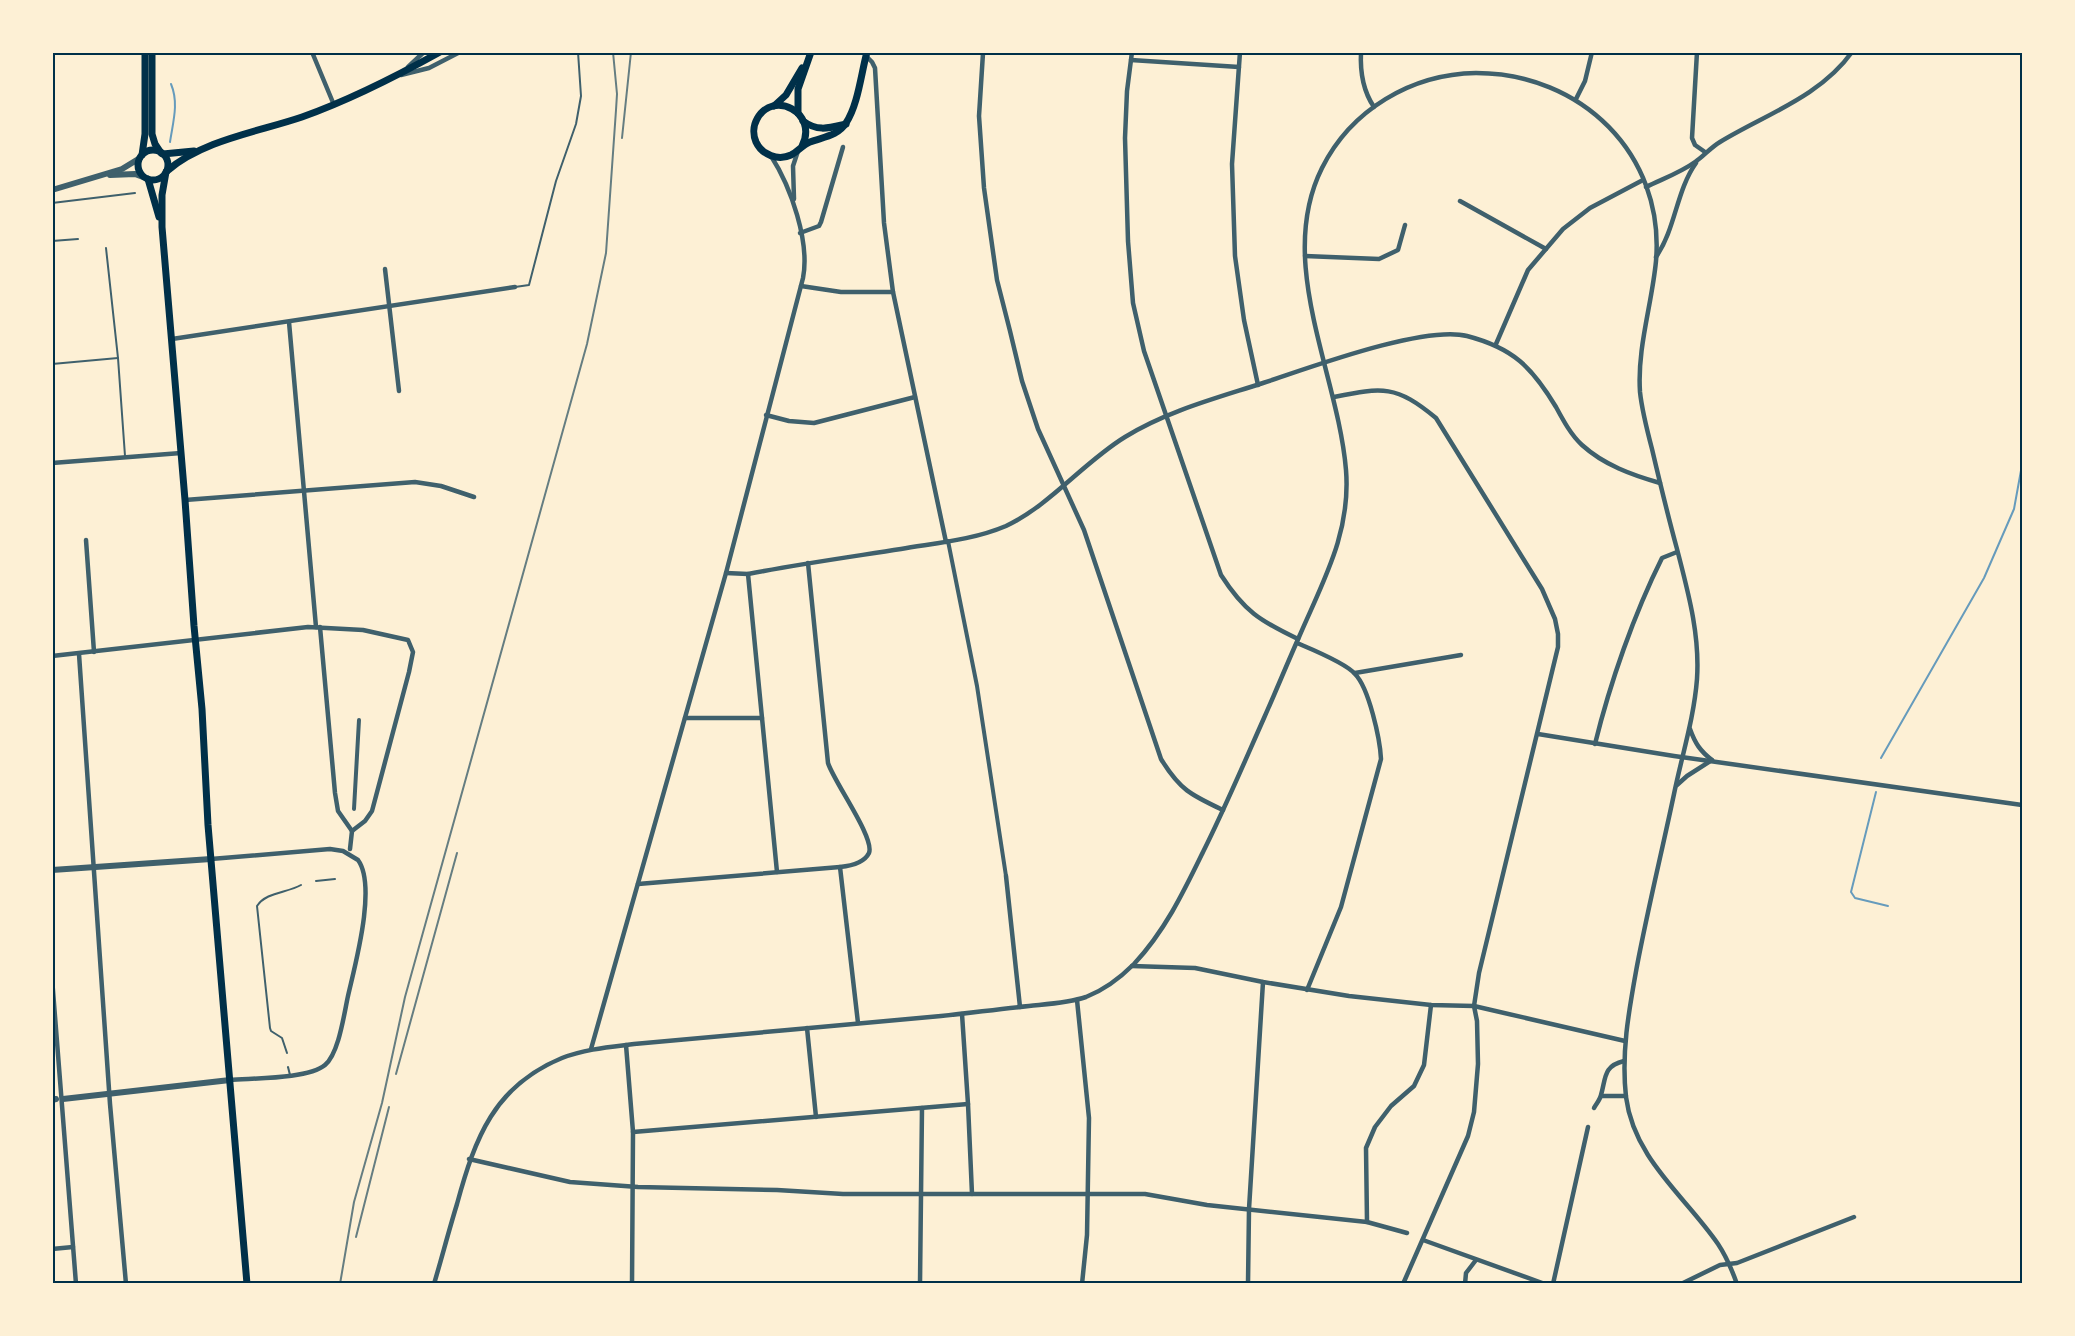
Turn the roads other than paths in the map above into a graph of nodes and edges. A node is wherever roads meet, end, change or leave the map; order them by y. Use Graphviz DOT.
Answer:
graph roads {
  1 [pos="145,52"];
  2 [pos="152,52"];
  3 [pos="312,52"];
  4 [pos="424,52"];
  5 [pos="440,52"];
  6 [pos="460,52"];
  7 [pos="578,52"];
  8 [pos="978,52"];
  9 [pos="1132,52"];
  10 [pos="1240,52"];
  11 [pos="1361,52"];
  12 [pos="1592,52"];
  13 [pos="1697,52"];
  14 [pos="1852,52"];
  15 [pos="983,53"];
  16 [pos="988,53"];
  17 [pos="867,54"];
  18 [pos="809,56"];
  19 [pos="1131,60"];
  20 [pos="1239,67"];
  21 [pos="396,76"];
  22 [pos="1576,99"];
  23 [pos="334,105"];
  24 [pos="774,106"];
  25 [pos="1374,107"];
  26 [pos="802,119"];
  27 [pos="846,124"];
  28 [pos="800,147"];
  29 [pos="843,147"];
  30 [pos="199,150"];
  31 [pos="1705,152"];
  32 [pos="162,154"];
  33 [pos="141,156"];
  34 [pos="771,156"];
  35 [pos="1697,161"];
  36 [pos="166,171"];
  37 [pos="101,176"];
  38 [pos="146,178"];
  39 [pos="1643,180"];
  40 [pos="1646,187"];
  41 [pos="52,190"];
  42 [pos="135,193"];
  43 [pos="1460,201"];
  44 [pos="52,203"];
  45 [pos="795,207"];
  46 [pos="1405,225"];
  47 [pos="162,227"];
  48 [pos="800,233"];
  49 [pos="78,239"];
  50 [pos="52,241"];
  51 [pos="106,248"];
  52 [pos="1546,249"];
  53 [pos="1305,256"];
  54 [pos="1656,256"];
  55 [pos="385,269"];
  56 [pos="801,286"];
  57 [pos="515,287"];
  58 [pos="893,292"];
  59 [pos="391,307"];
  60 [pos="289,322"];
  61 [pos="172,339"];
  62 [pos="1496,344"];
  63 [pos="118,358"];
  64 [pos="1324,363"];
  65 [pos="52,364"];
  66 [pos="1258,385"];
  67 [pos="399,391"];
  68 [pos="1334,397"];
  69 [pos="915,398"];
  70 [pos="766,415"];
  71 [pos="1166,415"];
  72 [pos="181,453"];
  73 [pos="125,458"];
  74 [pos="52,463"];
  75 [pos="1660,483"];
  76 [pos="1063,486"];
  77 [pos="304,489"];
  78 [pos="474,497"];
  79 [pos="185,500"];
  80 [pos="86,540"];
  81 [pos="947,542"];
  82 [pos="1677,552"];
  83 [pos="808,563"];
  84 [pos="726,573"];
  85 [pos="748,574"];
  86 [pos="318,627"];
  87 [pos="195,640"];
  88 [pos="1298,641"];
  89 [pos="94,652"];
  90 [pos="79,654"];
  91 [pos="1461,655"];
  92 [pos="52,656"];
  93 [pos="1355,673"];
  94 [pos="685,718"];
  95 [pos="762,718"];
  96 [pos="359,720"];
  97 [pos="1690,727"];
  98 [pos="1538,734"];
  99 [pos="1595,744"];
  100 [pos="1684,757"];
  101 [pos="1712,760"];
  102 [pos="1675,787"];
  103 [pos="2022,805"];
  104 [pos="354,809"];
  105 [pos="1223,810"];
  106 [pos="352,831"];
  107 [pos="350,849"];
  108 [pos="343,851"];
  109 [pos="354,856"];
  110 [pos="211,859"];
  111 [pos="840,867"];
  112 [pos="93,868"];
  113 [pos="52,870"];
  114 [pos="777,872"];
  115 [pos="1006,876"];
  116 [pos="334,879"];
  117 [pos="316,881"];
  118 [pos="638,884"];
  119 [pos="302,885"];
  120 [pos="1132,966"];
  121 [pos="53,980"];
  122 [pos="1263,982"];
  123 [pos="1307,990"];
  124 [pos="1077,1000"];
  125 [pos="1431,1005"];
  126 [pos="1474,1006"];
  127 [pos="1020,1007"];
  128 [pos="962,1014"];
  129 [pos="858,1023"];
  130 [pos="807,1028"];
  131 [pos="1625,1041"];
  132 [pos="626,1045"];
  133 [pos="591,1049"];
  134 [pos="287,1053"];
  135 [pos="1624,1061"];
  136 [pos="288,1067"];
  137 [pos="290,1075"];
  138 [pos="230,1080"];
  139 [pos="109,1094"];
  140 [pos="1601,1096"];
  141 [pos="1626,1096"];
  142 [pos="57,1099"];
  143 [pos="968,1104"];
  144 [pos="922,1108"];
  145 [pos="1594,1108"];
  146 [pos="816,1117"];
  147 [pos="1588,1127"];
  148 [pos="633,1132"];
  149 [pos="469,1159"];
  150 [pos="633,1187"];
  151 [pos="1089,1193"];
  152 [pos="920,1194"];
  153 [pos="972,1194"];
  154 [pos="1249,1209"];
  155 [pos="1854,1217"];
  156 [pos="1367,1222"];
  157 [pos="1407,1233"];
  158 [pos="1423,1240"];
  159 [pos="73,1247"];
  160 [pos="52,1249"];
  161 [pos="1476,1260"];
  162 [pos="1729,1264"];
  163 [pos="76,1284"];
  164 [pos="126,1284"];
  165 [pos="247,1284"];
  166 [pos="434,1284"];
  167 [pos="632,1284"];
  168 [pos="920,1284"];
  169 [pos="1082,1284"];
  170 [pos="1248,1284"];
  171 [pos="1403,1284"];
  172 [pos="1466,1284"];
  173 [pos="1545,1284"];
  174 [pos="1553,1284"];
  175 [pos="1681,1284"];
  176 [pos="1737,1284"];
  1 -- 33 [label="main road"];
  2 -- 32 [label="main road"];
  3 -- 23 [label="street"];
  4 -- 21 [label="street"];
  5 -- 21 [label="main road"];
  6 -- 21 [label="street"];
  7 -- 57 [label="lane"];
  8 -- 15 [label="street"];
  9 -- 19 [label="street"];
  10 -- 20 [label="street"];
  11 -- 25 [label="street"];
  12 -- 22 [label="street"];
  13 -- 31 [label="street"];
  14 -- 31 [label="street"];
  15 -- 16 [label="street"];
  15 -- 76 [label="street"];
  17 -- 27 [label="main road"];
  17 -- 58 [label="street"];
  18 -- 24 [label="main road"];
  18 -- 26 [label="main road"];
  19 -- 20 [label="street"];
  19 -- 71 [label="street"];
  20 -- 66 [label="street"];
  21 -- 23 [label="main road"];
  22 -- 25 [label="street"];
  22 -- 39 [label="street"];
  23 -- 30 [label="main road"];
  24 -- 26 [label="main road"];
  24 -- 34 [label="main road"];
  25 -- 53 [label="street"];
  26 -- 27 [label="main road"];
  26 -- 28 [label="main road"];
  27 -- 28 [label="main road"];
  28 -- 34 [label="main road"];
  28 -- 45 [label="street"];
  29 -- 48 [label="street"];
  30 -- 32 [label="main road"];
  30 -- 36 [label="main road"];
  31 -- 35 [label="street"];
  32 -- 33 [label="main road"];
  32 -- 36 [label="main road"];
  33 -- 37 [label="street"];
  33 -- 38 [label="main road"];
  34 -- 45 [label="street"];
  35 -- 40 [label="street"];
  35 -- 54 [label="street"];
  36 -- 38 [label="main road"];
  36 -- 47 [label="main road"];
  37 -- 38 [label="street"];
  37 -- 41 [label="street"];
  38 -- 47 [label="main road"];
  39 -- 40 [label="street"];
  39 -- 52 [label="street"];
  40 -- 54 [label="street"];
  42 -- 44 [label="lane"];
  43 -- 52 [label="street"];
  45 -- 48 [label="street"];
  46 -- 53 [label="street"];
  47 -- 61 [label="main road"];
  48 -- 56 [label="street"];
  49 -- 50 [label="lane"];
  51 -- 63 [label="lane"];
  52 -- 62 [label="street"];
  53 -- 64 [label="street"];
  54 -- 75 [label="street"];
  55 -- 59 [label="street"];
  56 -- 58 [label="street"];
  56 -- 70 [label="street"];
  57 -- 59 [label="street"];
  58 -- 69 [label="street"];
  59 -- 60 [label="street"];
  59 -- 67 [label="street"];
  60 -- 61 [label="street"];
  60 -- 77 [label="street"];
  61 -- 72 [label="main road"];
  62 -- 64 [label="street"];
  62 -- 75 [label="street"];
  63 -- 65 [label="lane"];
  63 -- 73 [label="lane"];
  64 -- 66 [label="street"];
  64 -- 68 [label="street"];
  66 -- 71 [label="street"];
  68 -- 88 [label="street"];
  68 -- 98 [label="street"];
  69 -- 70 [label="street"];
  69 -- 81 [label="street"];
  70 -- 84 [label="street"];
  71 -- 76 [label="street"];
  71 -- 88 [label="street"];
  72 -- 73 [label="street"];
  72 -- 79 [label="main road"];
  73 -- 74 [label="street"];
  75 -- 82 [label="street"];
  76 -- 81 [label="street"];
  76 -- 105 [label="street"];
  77 -- 78 [label="street"];
  77 -- 79 [label="street"];
  77 -- 86 [label="street"];
  79 -- 87 [label="main road"];
  80 -- 89 [label="street"];
  81 -- 83 [label="street"];
  81 -- 115 [label="street"];
  82 -- 97 [label="street"];
  82 -- 99 [label="street"];
  83 -- 85 [label="street"];
  83 -- 111 [label="street"];
  84 -- 85 [label="street"];
  84 -- 94 [label="street"];
  85 -- 95 [label="street"];
  86 -- 87 [label="street"];
  86 -- 106 [label="street"];
  86 -- 106 [label="street"];
  87 -- 89 [label="street"];
  87 -- 110 [label="main road"];
  88 -- 93 [label="street"];
  88 -- 105 [label="street"];
  89 -- 90 [label="street"];
  90 -- 92 [label="street"];
  90 -- 112 [label="street"];
  91 -- 93 [label="street"];
  93 -- 123 [label="street"];
  94 -- 95 [label="street"];
  94 -- 118 [label="street"];
  95 -- 114 [label="street"];
  96 -- 104 [label="street"];
  97 -- 100 [label="street"];
  97 -- 101 [label="street"];
  98 -- 99 [label="street"];
  98 -- 126 [label="street"];
  99 -- 100 [label="street"];
  100 -- 101 [label="street"];
  100 -- 102 [label="street"];
  101 -- 102 [label="street"];
  101 -- 103 [label="street"];
  102 -- 131 [label="street"];
  105 -- 120 [label="street"];
  106 -- 107 [label="street"];
  107 -- 108 [label="street"];
  107 -- 109 [label="street"];
  108 -- 109 [label="street"];
  108 -- 110 [label="street"];
  109 -- 137 [label="street"];
  110 -- 112 [label="street"];
  110 -- 138 [label="main road"];
  111 -- 114 [label="street"];
  111 -- 129 [label="street"];
  112 -- 113 [label="street"];
  112 -- 139 [label="street"];
  114 -- 118 [label="street"];
  115 -- 127 [label="street"];
  116 -- 117 [label="lane"];
  118 -- 133 [label="street"];
  119 -- 134 [label="lane"];
  120 -- 122 [label="street"];
  120 -- 124 [label="street"];
  121 -- 142 [label="street"];
  122 -- 123 [label="street"];
  122 -- 154 [label="street"];
  123 -- 125 [label="street"];
  124 -- 127 [label="street"];
  124 -- 151 [label="street"];
  125 -- 126 [label="street"];
  125 -- 156 [label="street"];
  126 -- 131 [label="street"];
  126 -- 158 [label="street"];
  127 -- 128 [label="street"];
  128 -- 129 [label="street"];
  128 -- 143 [label="street"];
  129 -- 130 [label="street"];
  130 -- 132 [label="street"];
  130 -- 146 [label="street"];
  131 -- 135 [label="street"];
  132 -- 133 [label="street"];
  132 -- 148 [label="street"];
  133 -- 149 [label="street"];
  135 -- 140 [label="street"];
  135 -- 141 [label="street"];
  136 -- 137 [label="lane"];
  137 -- 138 [label="street"];
  138 -- 139 [label="street"];
  138 -- 165 [label="main road"];
  139 -- 142 [label="street"];
  139 -- 164 [label="street"];
  140 -- 141 [label="street"];
  140 -- 145 [label="street"];
  141 -- 162 [label="street"];
  142 -- 159 [label="street"];
  143 -- 144 [label="street"];
  143 -- 153 [label="street"];
  144 -- 146 [label="street"];
  144 -- 152 [label="street"];
  146 -- 148 [label="street"];
  147 -- 174 [label="street"];
  148 -- 150 [label="street"];
  149 -- 150 [label="street"];
  149 -- 166 [label="street"];
  150 -- 152 [label="street"];
  150 -- 167 [label="street"];
  151 -- 153 [label="street"];
  151 -- 154 [label="street"];
  151 -- 169 [label="street"];
  152 -- 153 [label="street"];
  152 -- 168 [label="street"];
  154 -- 156 [label="street"];
  154 -- 170 [label="street"];
  155 -- 162 [label="street"];
  156 -- 157 [label="street"];
  158 -- 161 [label="street"];
  158 -- 171 [label="street"];
  159 -- 160 [label="street"];
  159 -- 163 [label="street"];
  161 -- 172 [label="street"];
  161 -- 173 [label="street"];
  162 -- 175 [label="street"];
  162 -- 176 [label="street"];
}
